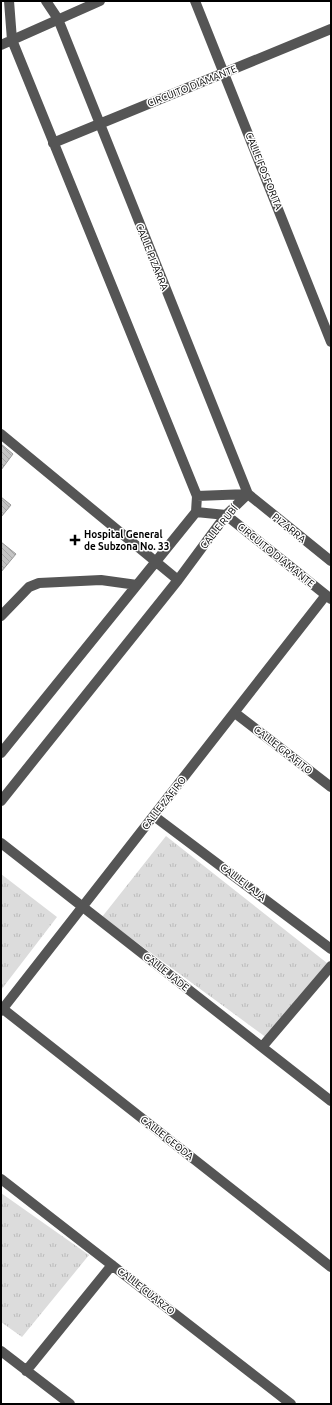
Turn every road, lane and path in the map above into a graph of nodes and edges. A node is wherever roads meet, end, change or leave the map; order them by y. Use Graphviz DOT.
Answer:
graph roads {
  1 [pos="9,1"];
  2 [pos="46,1"];
  3 [pos="100,1"];
  4 [pos="195,1"];
  5 [pos="58,19"];
  6 [pos="331,29"];
  7 [pos="12,40"];
  8 [pos="1,45"];
  9 [pos="225,72"];
  10 [pos="99,123"];
  11 [pos="53,143"];
  12 [pos="331,342"];
  13 [pos="1,434"];
  14 [pos="248,494"];
  15 [pos="197,496"];
  16 [pos="196,512"];
  17 [pos="226,515"];
  18 [pos="156,562"];
  19 [pos="331,562"];
  20 [pos="178,580"];
  21 [pos="137,585"];
  22 [pos="328,597"];
  23 [pos="1,616"];
  24 [pos="235,713"];
  25 [pos="1,753"];
  26 [pos="331,787"];
  27 [pos="1,801"];
  28 [pos="154,816"];
  29 [pos="1,843"];
  30 [pos="82,906"];
  31 [pos="331,949"];
  32 [pos="331,966"];
  33 [pos="2,1010"];
  34 [pos="262,1047"];
  35 [pos="331,1101"];
  36 [pos="1,1179"];
  37 [pos="112,1265"];
  38 [pos="331,1267"];
  39 [pos="1,1352"];
  40 [pos="26,1371"];
  41 [pos="70,1404"];
  42 [pos="291,1404"];
  1 -- 7 [label="street"];
  2 -- 5 [label="street, CALLE PIZARRA"];
  3 -- 5 [label="street"];
  4 -- 9 [label="street, CALLE FOSFORITA"];
  5 -- 7 [label="street"];
  5 -- 10 [label="street, CALLE PIZARRA"];
  6 -- 9 [label="street, CIRCUITO DIAMANTE"];
  7 -- 8 [label="street"];
  7 -- 11 [label="street"];
  9 -- 10 [label="street, CIRCUITO DIAMANTE"];
  9 -- 12 [label="street, CALLE FOSFORITA"];
  10 -- 11 [label="street, CIRCUITO DIAMANTE"];
  10 -- 14 [label="street, CALLE PIZARRA"];
  11 -- 15 [label="street"];
  13 -- 18 [label="street"];
  14 -- 15 [label="street, CALLE RUBÍ"];
  14 -- 17 [label="street, CALLE RUBÍ"];
  14 -- 19 [label="street, PIZARRA"];
  15 -- 16 [label="street"];
  16 -- 17 [label="street"];
  16 -- 18 [label="street"];
  17 -- 20 [label="street, CALLE RUBÍ"];
  17 -- 22 [label="street, CIRCUITO DIAMANTE"];
  18 -- 20 [label="street"];
  18 -- 21 [label="street"];
  20 -- 27 [label="street, CALLE RUBÍ"];
  21 -- 23 [label="street"];
  21 -- 25 [label="street"];
  22 -- 24 [label="street, CALLE ZAFIRO"];
  24 -- 26 [label="street, CALLE GRAFITO"];
  24 -- 28 [label="street, CALLE ZAFIRO"];
  28 -- 30 [label="street, CALLE ZAFIRO"];
  28 -- 31 [label="street, CALLE LAJA"];
  29 -- 30 [label="street, CALLE JADE"];
  30 -- 33 [label="street, CALLE ZAFIRO"];
  30 -- 34 [label="street, CALLE JADE"];
  32 -- 34 [label="street"];
  33 -- 38 [label="street, CALLE GEODA"];
  34 -- 35 [label="street, CALLE JADE"];
  36 -- 37 [label="street, CALLE CUARZO"];
  37 -- 40 [label="street"];
  37 -- 42 [label="street, CALLE CUARZO"];
  39 -- 40 [label="street"];
  40 -- 41 [label="street"];
}
